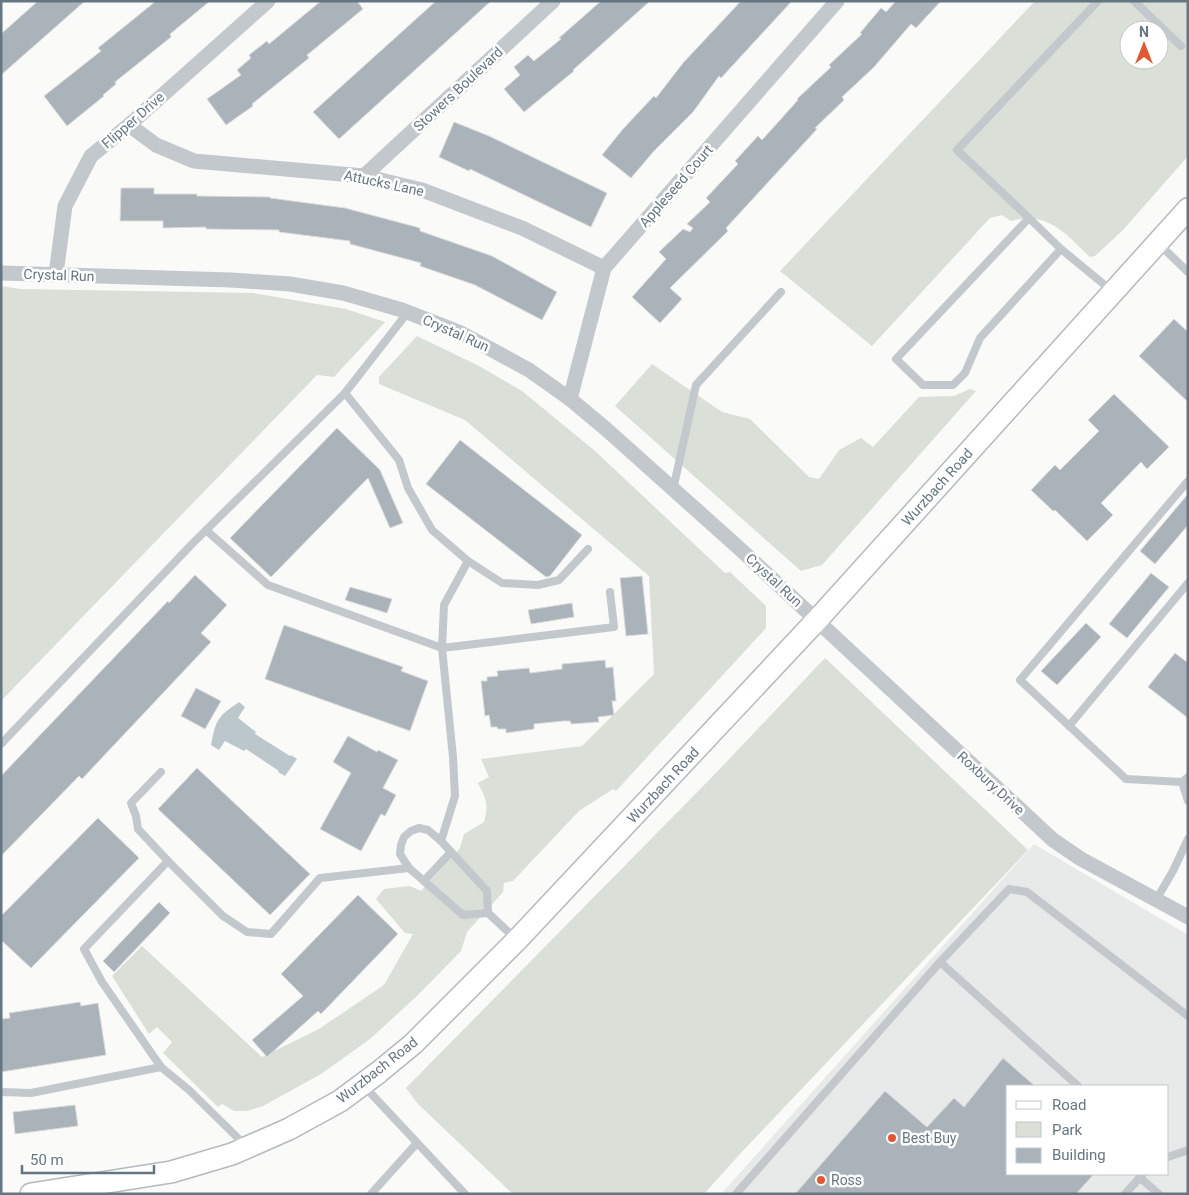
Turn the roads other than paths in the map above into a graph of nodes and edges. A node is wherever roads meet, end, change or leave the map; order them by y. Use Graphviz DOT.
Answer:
graph roads {
  1 [pos="268,1"];
  2 [pos="553,1"];
  3 [pos="837,1"];
  4 [pos="1098,1"];
  5 [pos="1134,1"];
  6 [pos="1181,46"];
  7 [pos="129,125"];
  8 [pos="364,176"];
  9 [pos="1188,209"];
  10 [pos="1029,218"];
  11 [pos="1157,243"];
  12 [pos="1062,249"];
  13 [pos="604,268"];
  14 [pos="1188,272"];
  15 [pos="1,273"];
  16 [pos="56,274"];
  17 [pos="782,292"];
  18 [pos="1113,292"];
  19 [pos="408,312"];
  20 [pos="345,393"];
  21 [pos="570,399"];
  22 [pos="1188,481"];
  23 [pos="673,490"];
  24 [pos="206,530"];
  25 [pos="588,549"];
  26 [pos="468,561"];
  27 [pos="1188,583"];
  28 [pos="610,592"];
  29 [pos="816,620"];
  30 [pos="442,648"];
  31 [pos="1070,726"];
  32 [pos="1,744"];
  33 [pos="161,772"];
  34 [pos="1185,779"];
  35 [pos="1188,801"];
  36 [pos="1188,839"];
  37 [pos="441,842"];
  38 [pos="451,852"];
  39 [pos="1185,854"];
  40 [pos="168,862"];
  41 [pos="409,868"];
  42 [pos="424,881"];
  43 [pos="1156,900"];
  44 [pos="488,913"];
  45 [pos="1188,916"];
  46 [pos="517,940"];
  47 [pos="940,962"];
  48 [pos="1188,1016"];
  49 [pos="161,1067"];
  50 [pos="362,1084"];
  51 [pos="1077,1085"];
  52 [pos="1,1092"];
  53 [pos="417,1143"];
  54 [pos="247,1148"];
  55 [pos="1188,1150"];
  56 [pos="1169,1157"];
  57 [pos="1141,1175"];
  58 [pos="34,1194"];
  59 [pos="371,1194"];
  60 [pos="465,1194"];
  61 [pos="736,1194"];
  62 [pos="1125,1194"];
  63 [pos="1159,1194"];
  1 -- 7 [label="street, Flipper Drive"];
  2 -- 8 [label="street, Stowers Boulevard"];
  3 -- 13 [label="street, Appleseed Court"];
  4 -- 10 [label="lane"];
  5 -- 6 [label="lane"];
  7 -- 8 [label="street, Attucks Lane"];
  7 -- 16 [label="street, Flipper Drive"];
  8 -- 13 [label="street, Attucks Lane"];
  9 -- 11 [label="main road, Wurzbach Road"];
  10 -- 12 [label="lane"];
  10 -- 12 [label="lane"];
  11 -- 14 [label="lane"];
  11 -- 18 [label="main road, Wurzbach Road"];
  12 -- 18 [label="lane"];
  13 -- 21 [label="street, Appleseed Court"];
  15 -- 16 [label="street, Crystal Run"];
  16 -- 19 [label="street, Crystal Run"];
  17 -- 23 [label="lane"];
  18 -- 29 [label="main road, Wurzbach Road"];
  19 -- 20 [label="lane"];
  19 -- 21 [label="street, Crystal Run"];
  20 -- 24 [label="lane"];
  20 -- 26 [label="lane"];
  21 -- 23 [label="street, Crystal Run"];
  22 -- 31 [label="lane"];
  23 -- 29 [label="street, Crystal Run"];
  24 -- 30 [label="lane"];
  24 -- 32 [label="lane"];
  25 -- 26 [label="lane"];
  26 -- 30 [label="lane"];
  27 -- 31 [label="lane"];
  28 -- 30 [label="lane"];
  29 -- 43 [label="street, Roxbury Drive"];
  29 -- 46 [label="main road, Wurzbach Road"];
  30 -- 37 [label="lane"];
  31 -- 34 [label="lane"];
  33 -- 40 [label="lane"];
  34 -- 35 [label="lane"];
  36 -- 39 [label="lane"];
  37 -- 38 [label="lane"];
  37 -- 41 [label="lane"];
  38 -- 42 [label="lane"];
  38 -- 44 [label="lane"];
  39 -- 43 [label="lane"];
  40 -- 41 [label="lane"];
  40 -- 49 [label="lane"];
  41 -- 42 [label="lane"];
  42 -- 44 [label="lane"];
  43 -- 45 [label="street, Roxbury Drive"];
  44 -- 46 [label="lane"];
  46 -- 50 [label="main road, Wurzbach Road"];
  47 -- 48 [label="lane"];
  47 -- 51 [label="lane"];
  47 -- 61 [label="lane"];
  49 -- 52 [label="lane"];
  49 -- 54 [label="lane"];
  50 -- 53 [label="lane"];
  50 -- 54 [label="main road, Wurzbach Road"];
  53 -- 59 [label="lane"];
  53 -- 60 [label="lane"];
  54 -- 58 [label="main road, Wurzbach Road"];
  55 -- 56 [label="lane"];
  57 -- 62 [label="lane"];
  57 -- 63 [label="lane"];
}
